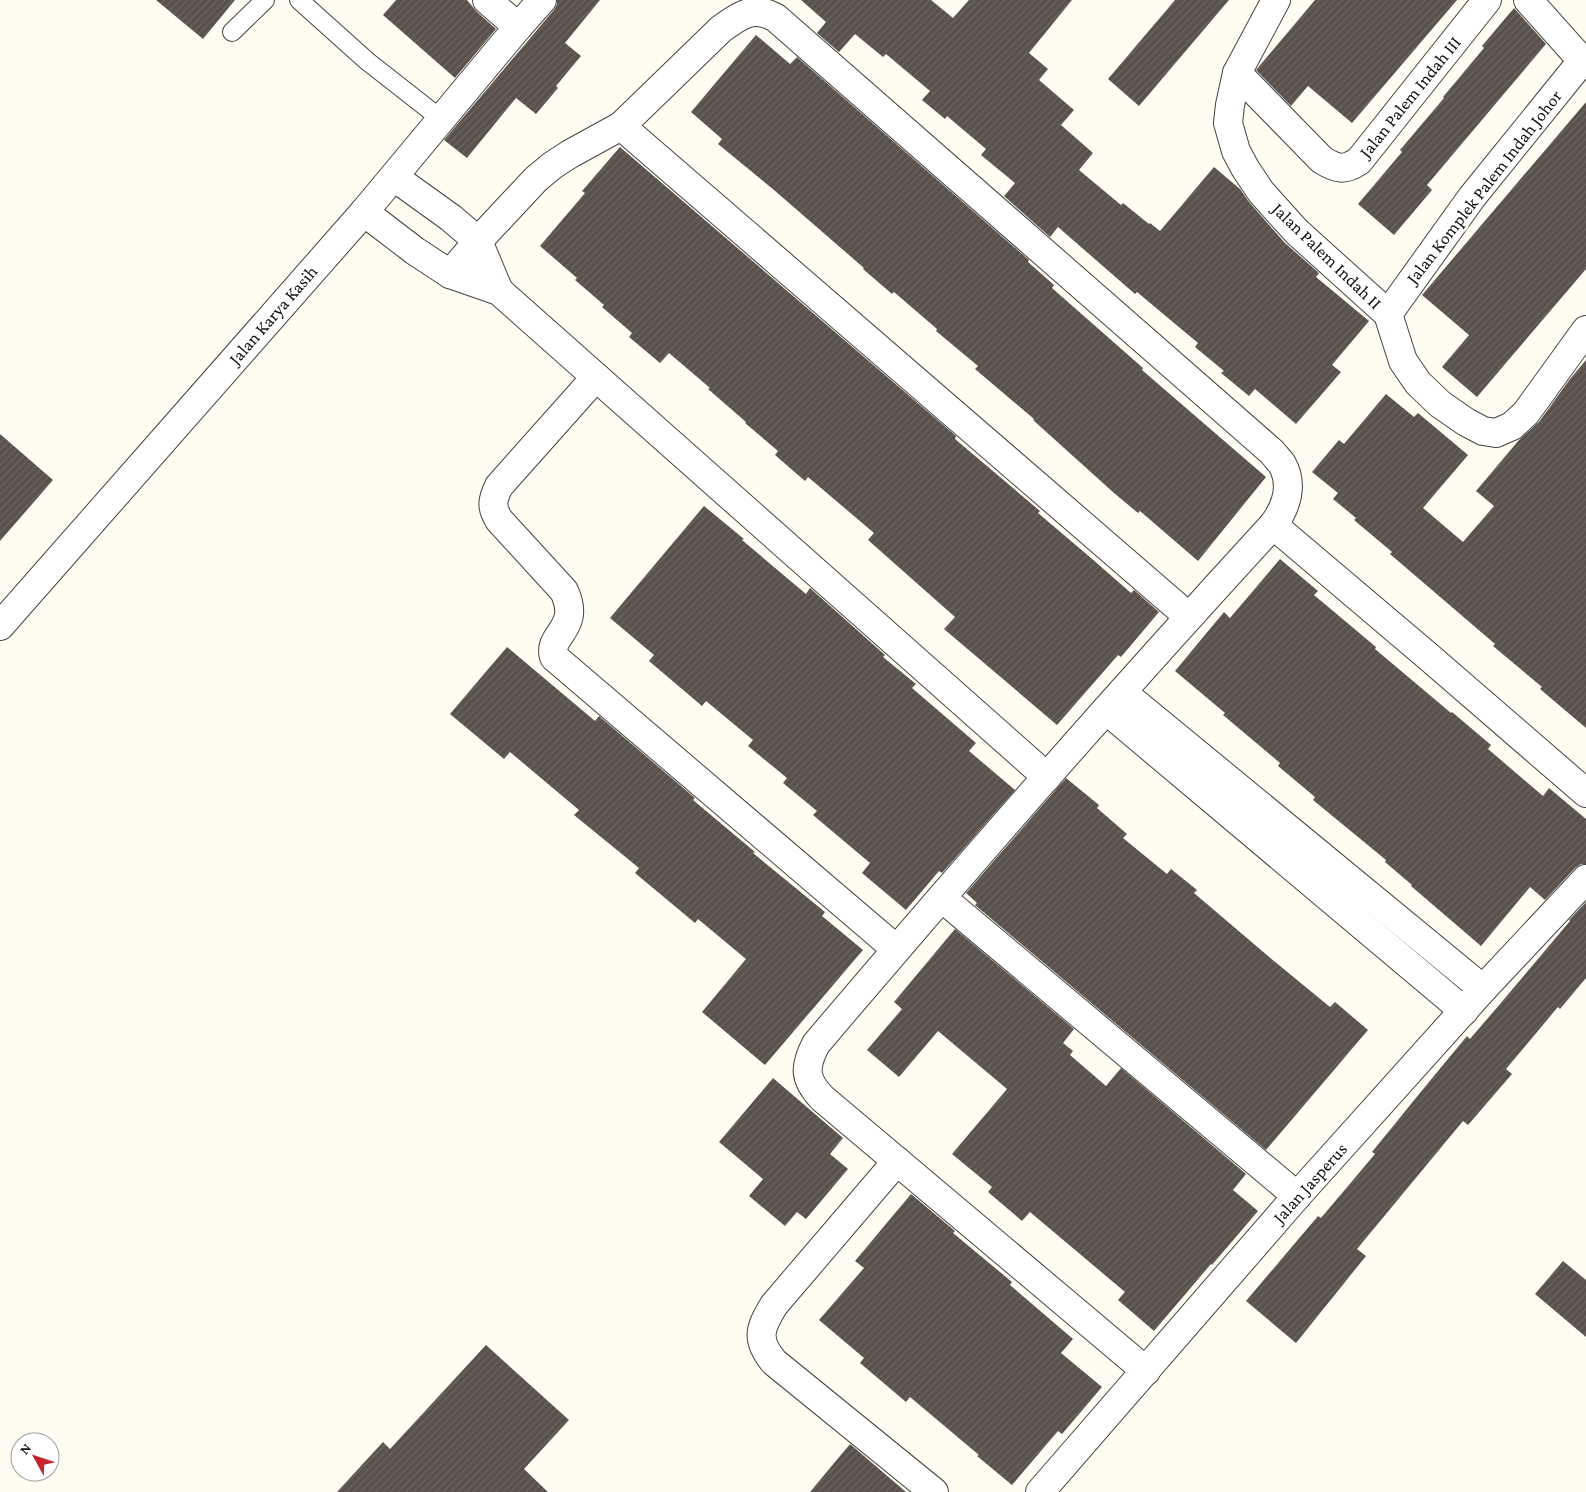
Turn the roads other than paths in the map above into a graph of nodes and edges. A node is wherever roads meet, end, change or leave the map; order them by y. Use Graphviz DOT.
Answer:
graph roads {
  1 [pos="266,0"];
  2 [pos="299,0"];
  3 [pos="487,0"];
  4 [pos="542,0"];
  5 [pos="1276,0"];
  6 [pos="1487,0"];
  7 [pos="1528,0"];
  8 [pos="518,27"];
  9 [pos="232,32"];
  10 [pos="1584,63"];
  11 [pos="1237,73"];
  12 [pos="441,119"];
  13 [pos="621,126"];
  14 [pos="394,177"];
  15 [pos="364,212"];
  16 [pos="478,241"];
  17 [pos="450,274"];
  18 [pos="499,291"];
  19 [pos="1388,314"];
  20 [pos="1586,330"];
  21 [pos="596,377"];
  22 [pos="1273,525"];
  23 [pos="1189,617"];
  24 [pos="0,626"];
  25 [pos="1114,701"];
  26 [pos="1047,777"];
  27 [pos="1586,792"];
  28 [pos="1586,879"];
  29 [pos="942,898"];
  30 [pos="896,949"];
  31 [pos="1482,989"];
  32 [pos="1464,1011"];
  33 [pos="897,1162"];
  34 [pos="1297,1196"];
  35 [pos="1146,1371"];
  36 [pos="934,1492"];
  37 [pos="1040,1492"];
  1 -- 9 [label="lane"];
  2 -- 12 [label="lane"];
  3 -- 8 [label="street"];
  4 -- 8 [label="street, Jalan Karya Kasih"];
  5 -- 11 [label="street, Jalan Palem Indah II"];
  6 -- 11 [label="street, Jalan Palem Indah III"];
  7 -- 10 [label="street"];
  8 -- 12 [label="street, Jalan Karya Kasih"];
  10 -- 19 [label="street, Jalan Komplek Palem Indah Johor"];
  11 -- 19 [label="street, Jalan Palem Indah II"];
  12 -- 14 [label="street, Jalan Karya Kasih"];
  13 -- 16 [label="street"];
  13 -- 22 [label="street"];
  13 -- 23 [label="street"];
  14 -- 15 [label="street, Jalan Karya Kasih"];
  14 -- 16 [label="street"];
  15 -- 17 [label="street"];
  15 -- 24 [label="street, Jalan Karya Kasih"];
  16 -- 17 [label="street"];
  16 -- 18 [label="street"];
  17 -- 18 [label="street"];
  18 -- 21 [label="street"];
  19 -- 20 [label="street, Jalan Palem Indah II"];
  21 -- 26 [label="street"];
  21 -- 30 [label="street"];
  22 -- 23 [label="street"];
  22 -- 27 [label="street"];
  23 -- 25 [label="street"];
  25 -- 26 [label="street"];
  25 -- 31 [label="street"];
  25 -- 32 [label="street"];
  26 -- 29 [label="street"];
  28 -- 31 [label="street, Jalan Jasperus"];
  29 -- 30 [label="street"];
  29 -- 34 [label="street"];
  30 -- 33 [label="street"];
  31 -- 32 [label="street, Jalan Jasperus"];
  32 -- 34 [label="street, Jalan Jasperus"];
  33 -- 35 [label="street"];
  33 -- 36 [label="street"];
  34 -- 35 [label="street, Jalan Jasperus"];
  35 -- 37 [label="street, Jalan Jasperus"];
}
